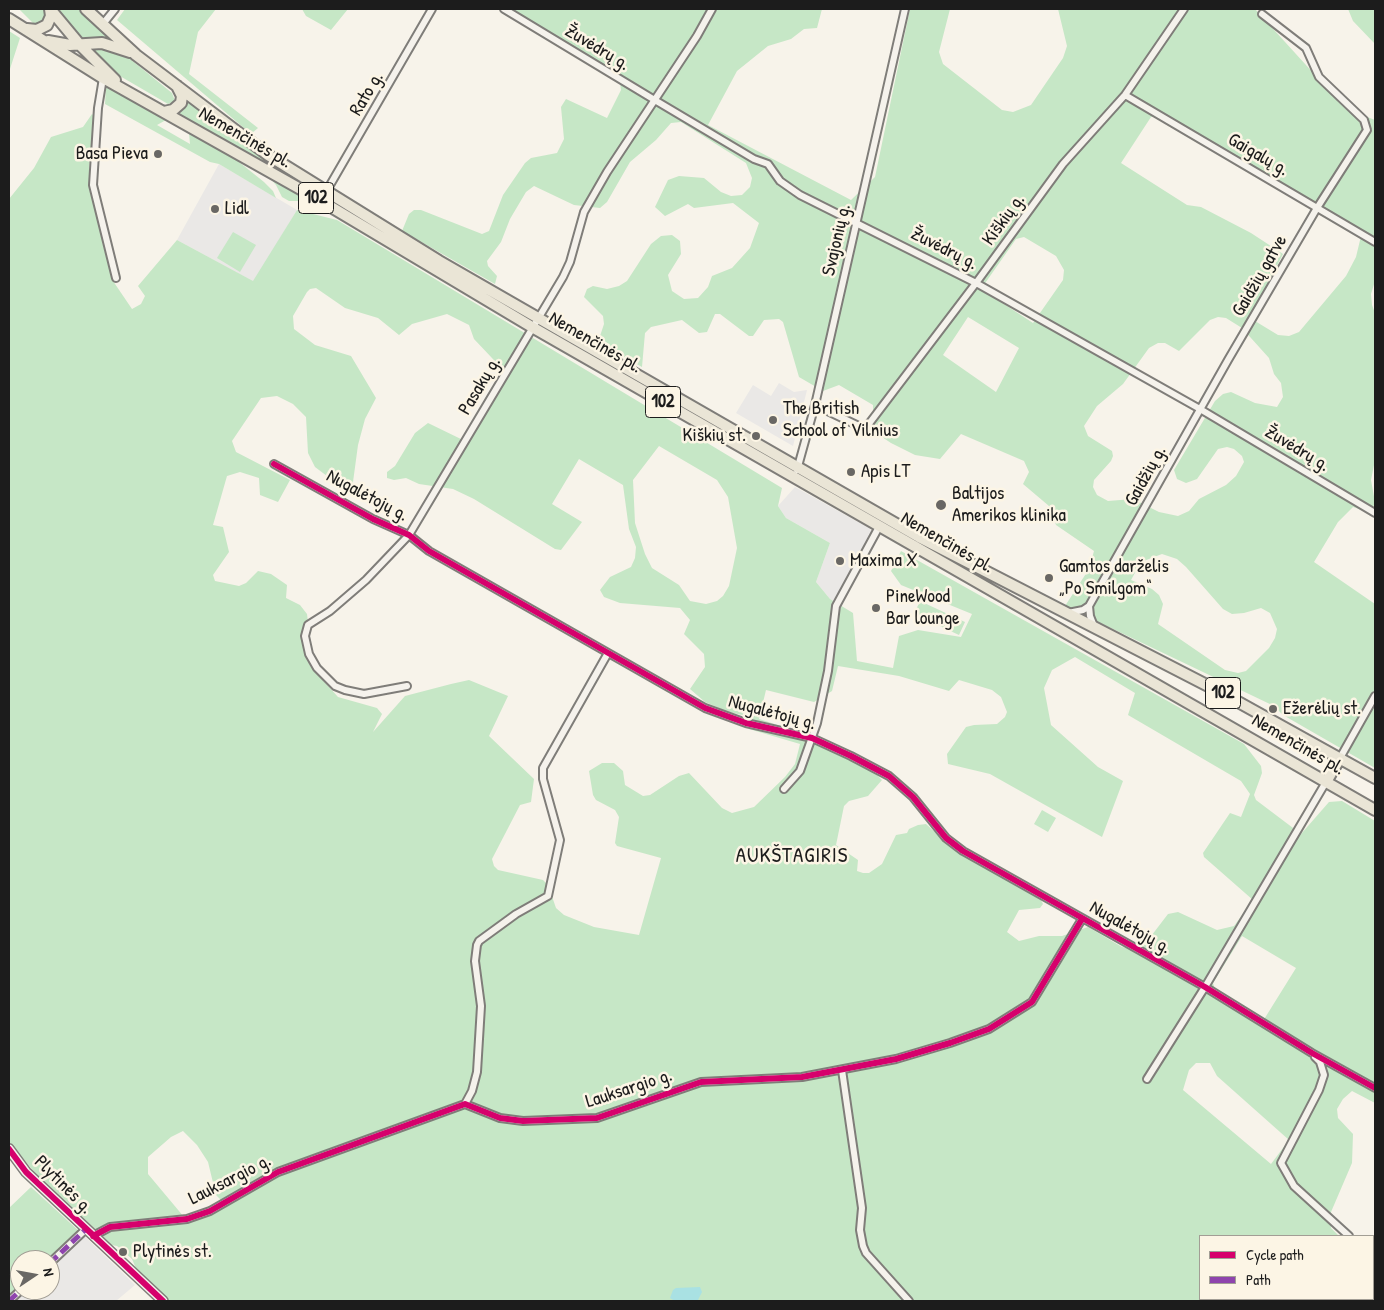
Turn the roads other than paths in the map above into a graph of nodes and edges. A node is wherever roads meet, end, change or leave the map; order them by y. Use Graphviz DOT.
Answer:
graph roads {
  1 [pos="50,9"];
  2 [pos="86,9"];
  3 [pos="116,9"];
  4 [pos="432,9"];
  5 [pos="504,9"];
  6 [pos="712,9"];
  7 [pos="905,9"];
  8 [pos="1184,9"];
  9 [pos="1262,14"];
  10 [pos="9,19"];
  11 [pos="102,25"];
  12 [pos="26,29"];
  13 [pos="45,41"];
  14 [pos="80,45"];
  15 [pos="136,55"];
  16 [pos="103,78"];
  17 [pos="176,85"];
  18 [pos="126,91"];
  19 [pos="1125,95"];
  20 [pos="653,99"];
  21 [pos="164,112"];
  22 [pos="326,192"];
  23 [pos="1317,208"];
  24 [pos="856,224"];
  25 [pos="1375,242"];
  26 [pos="116,278"];
  27 [pos="976,283"];
  28 [pos="535,323"];
  29 [pos="1228,360"];
  30 [pos="814,405"];
  31 [pos="1200,410"];
  32 [pos="274,464"];
  33 [pos="796,472"];
  34 [pos="1375,513"];
  35 [pos="880,525"];
  36 [pos="409,535"];
  37 [pos="1089,606"];
  38 [pos="1067,614"];
  39 [pos="1095,628"];
  40 [pos="608,653"];
  41 [pos="407,686"];
  42 [pos="1375,696"];
  43 [pos="812,738"];
  44 [pos="1340,758"];
  45 [pos="1375,778"];
  46 [pos="1326,782"];
  47 [pos="784,790"];
  48 [pos="1375,810"];
  49 [pos="1082,919"];
  50 [pos="1205,987"];
  51 [pos="1312,1053"];
  52 [pos="842,1070"];
  53 [pos="1147,1079"];
  54 [pos="1375,1088"];
  55 [pos="465,1104"];
  56 [pos="9,1149"];
  57 [pos="86,1229"];
  58 [pos="1348,1235"];
  59 [pos="94,1236"];
  60 [pos="60,1254"];
  61 [pos="163,1301"];
  62 [pos="909,1301"];
  1 -- 12 [label="main road"];
  1 -- 14 [label="main road"];
  2 -- 11 [label="main road"];
  3 -- 11 [label="street"];
  4 -- 22 [label="street, Rato g."];
  5 -- 20 [label="street, Žuvėdrų g."];
  6 -- 20 [label="street, Pasakų g."];
  7 -- 24 [label="street, Svajonių g."];
  8 -- 19 [label="street, Kiškių g."];
  9 -- 23 [label="street, Gaidžių gatve"];
  10 -- 12 [label="main road, Nemenčinės pl. / 102"];
  11 -- 15 [label="main road"];
  12 -- 13 [label="main road, Nemenčinės pl. / 102"];
  13 -- 14 [label="main road, 102"];
  13 -- 16 [label="main road, Nemenčinės pl. / 102"];
  14 -- 15 [label="main road, 102"];
  14 -- 18 [label="main road"];
  15 -- 17 [label="main road, Nemenčinės pl. / 102"];
  16 -- 18 [label="main road, Nemenčinės pl. / 102"];
  16 -- 26 [label="street"];
  17 -- 21 [label="main road"];
  17 -- 22 [label="main road, Nemenčinės pl. / 102"];
  18 -- 21 [label="main road, Nemenčinės pl. / 102"];
  19 -- 23 [label="street, Gaigalų g."];
  19 -- 27 [label="street, Kiškių g."];
  20 -- 24 [label="street, Žuvėdrų g."];
  20 -- 28 [label="street, Pasakų g."];
  21 -- 28 [label="main road, Nemenčinės pl. / 102"];
  22 -- 28 [label="main road, Nemenčinės pl. / 102"];
  23 -- 25 [label="street, Gaigalų g."];
  23 -- 29 [label="street, Gaidžių gatve"];
  24 -- 27 [label="street, Žuvėdrų g."];
  24 -- 30 [label="street, Svajonių g."];
  27 -- 30 [label="street, Kiškių g."];
  27 -- 31 [label="street, Žuvėdrų g."];
  28 -- 33 [label="main road, Nemenčinės pl. / 102"];
  28 -- 36 [label="street, Pasakų g."];
  29 -- 31 [label="street, Gaidžių g."];
  30 -- 33 [label="street, Svajonių g."];
  31 -- 34 [label="street, Žuvėdrų g."];
  31 -- 37 [label="street, Gaidžių g."];
  32 -- 36 [label="street, Nugalėtojų g."];
  33 -- 35 [label="main road, Nemenčinės pl. / 102"];
  33 -- 38 [label="main road, Nemenčinės pl. / 102"];
  35 -- 43 [label="street"];
  35 -- 46 [label="main road, Nemenčinės pl. / 102"];
  36 -- 40 [label="street, Nugalėtojų g."];
  36 -- 41 [label="street, Pasakų g."];
  37 -- 38 [label="street"];
  37 -- 39 [label="street"];
  38 -- 39 [label="main road, Nemenčinės pl. / 102"];
  39 -- 44 [label="main road, Nemenčinės pl. / 102"];
  40 -- 43 [label="street, Nugalėtojų g."];
  40 -- 55 [label="street"];
  42 -- 44 [label="street"];
  43 -- 47 [label="street"];
  43 -- 49 [label="street, Nugalėtojų g."];
  44 -- 45 [label="main road, Nemenčinės pl. / 102"];
  44 -- 46 [label="main road"];
  46 -- 48 [label="main road, Nemenčinės pl. / 102"];
  46 -- 50 [label="street"];
  49 -- 50 [label="street, Nugalėtojų g."];
  49 -- 52 [label="street, Lauksargio g."];
  50 -- 51 [label="street, Nugalėtojų g."];
  50 -- 53 [label="street"];
  51 -- 54 [label="street, Nugalėtojų g."];
  51 -- 58 [label="street"];
  52 -- 55 [label="street, Lauksargio g."];
  52 -- 62 [label="street"];
  55 -- 59 [label="street, Lauksargio g."];
  56 -- 57 [label="main road, Plytinės g."];
  57 -- 59 [label="main road, Plytinės g."];
  57 -- 60 [label="street"];
  59 -- 61 [label="main road, Plytinės g."];
}
